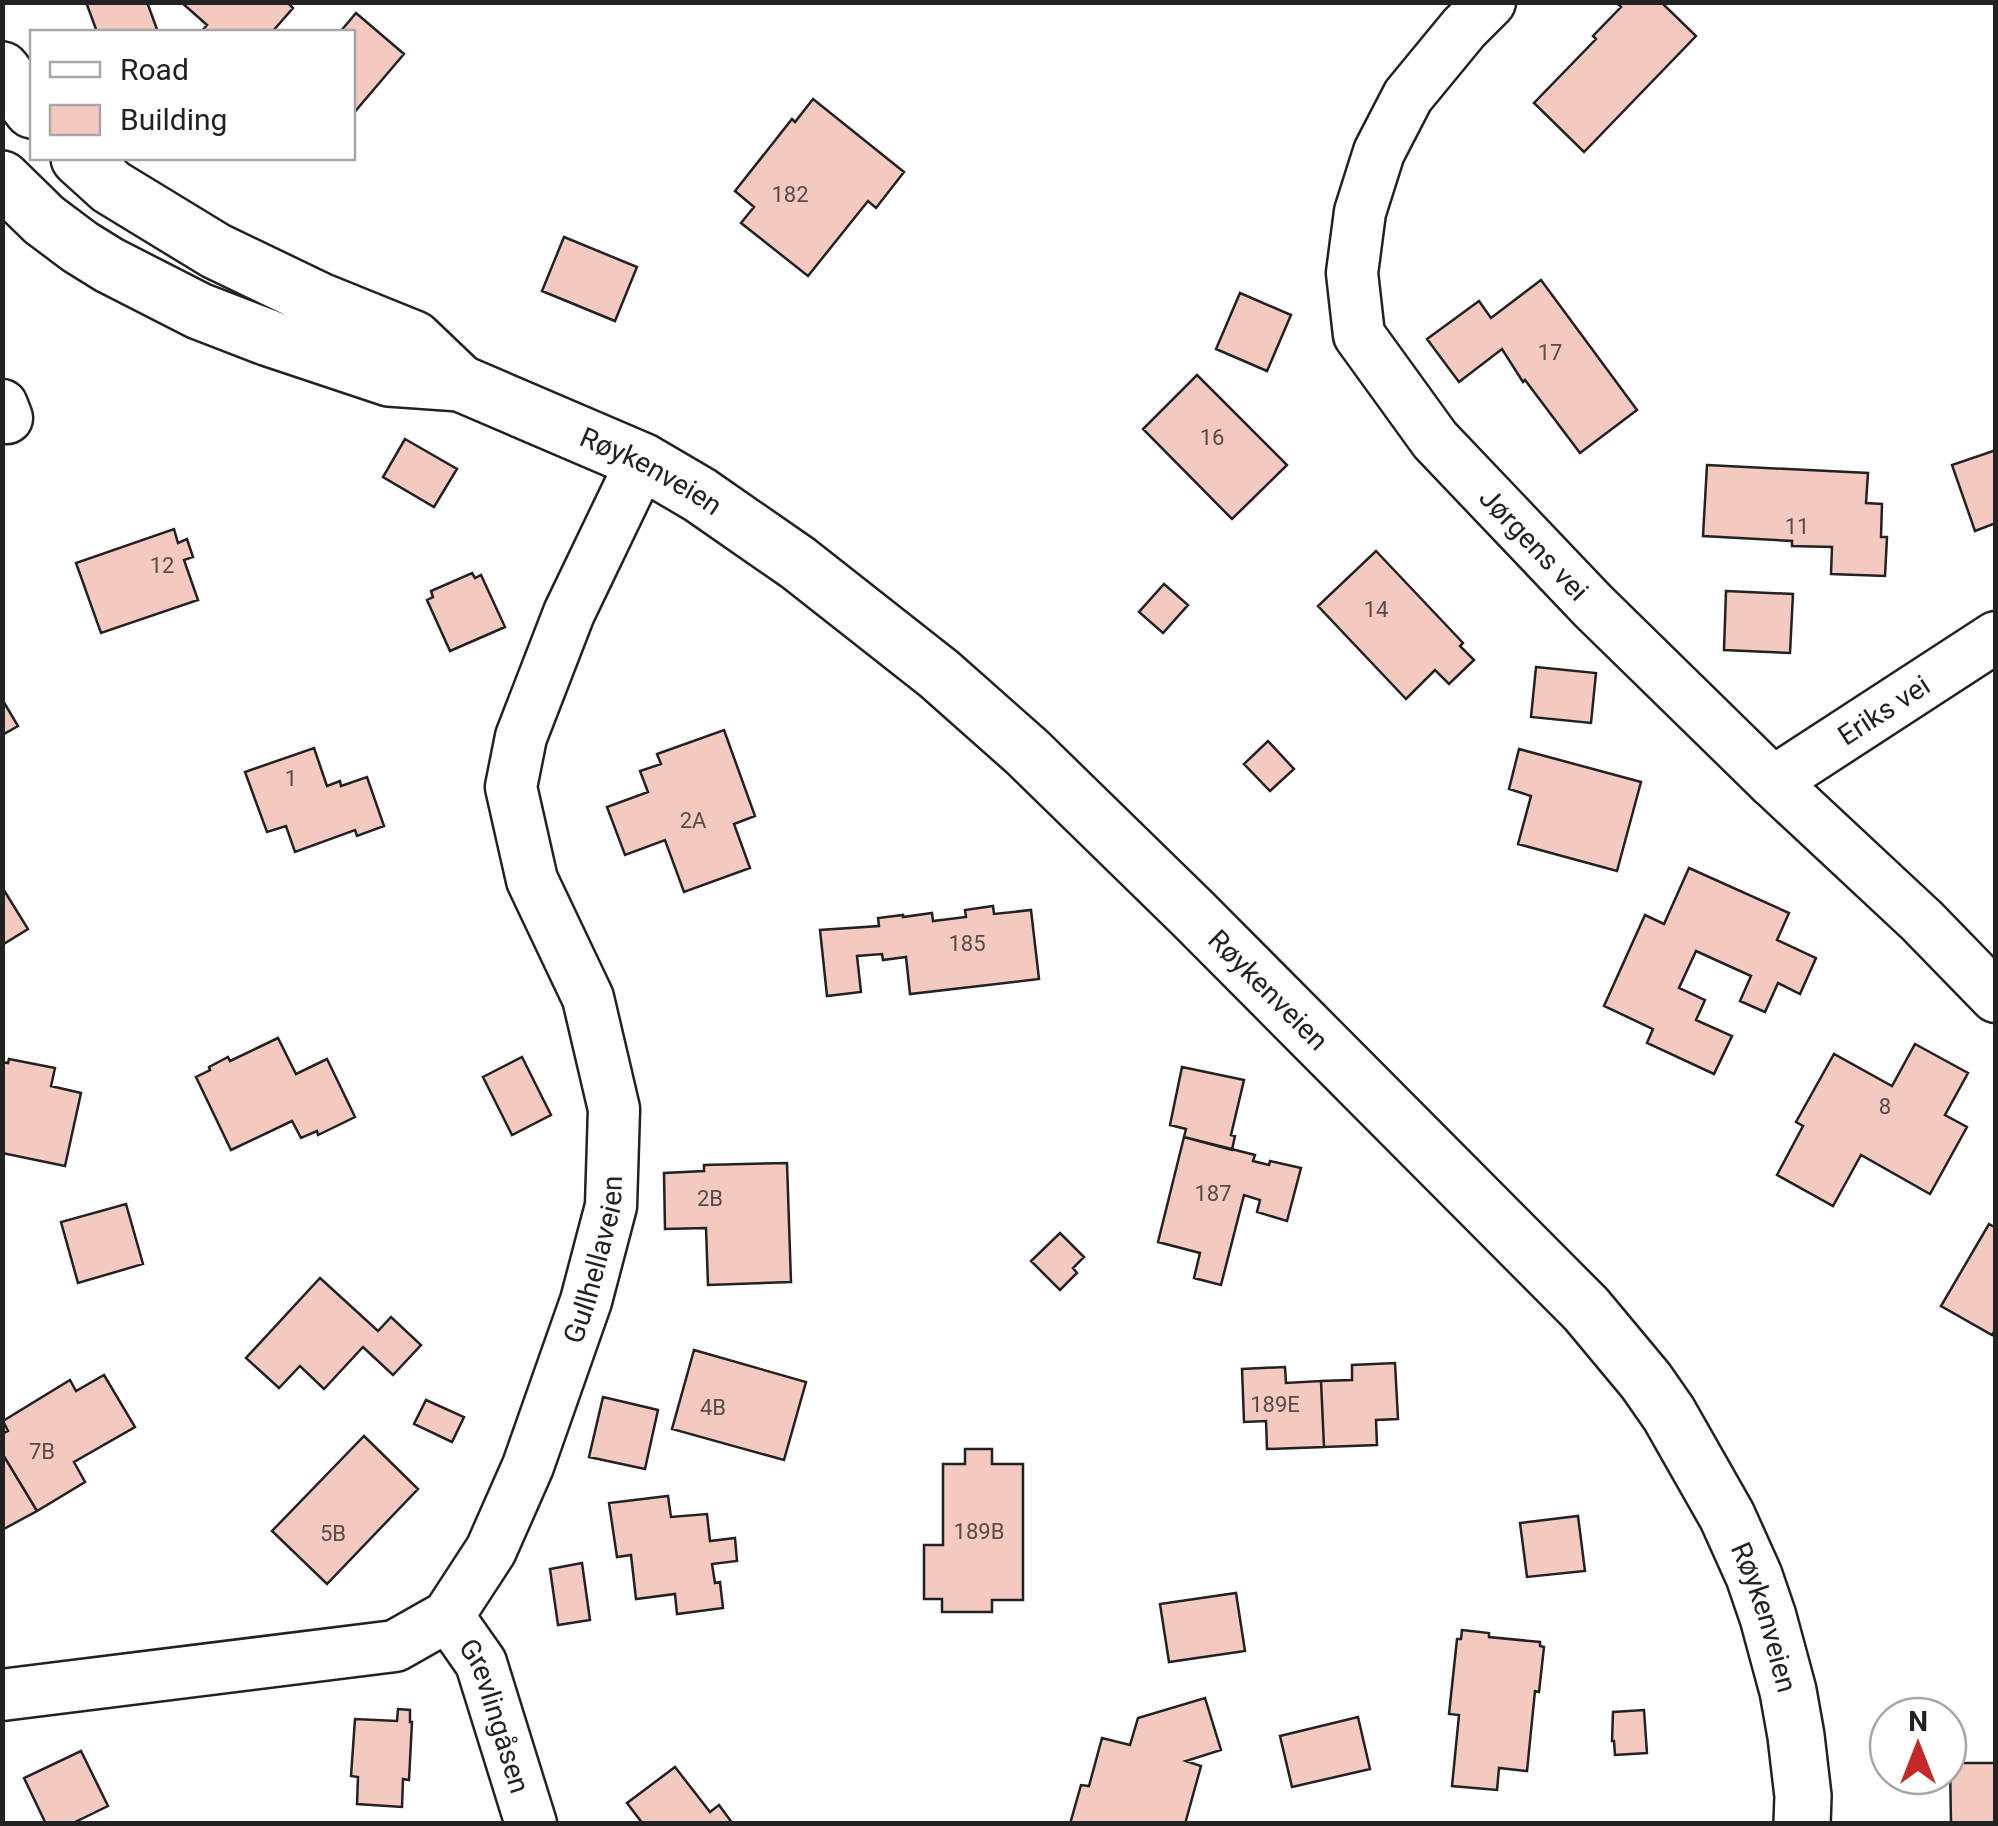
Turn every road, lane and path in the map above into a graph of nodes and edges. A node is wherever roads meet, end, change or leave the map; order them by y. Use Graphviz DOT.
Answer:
graph roads {
  1 [pos="1490,2"];
  2 [pos="2,70"];
  3 [pos="30,107"];
  4 [pos="81,160"];
  5 [pos="2,179"];
  6 [pos="460,383"];
  7 [pos="642,460"];
  8 [pos="1996,638"];
  9 [pos="1773,782"];
  10 [pos="1996,997"];
  11 [pos="448,1616"];
  12 [pos="2,1694"];
  13 [pos="531,1824"];
  14 [pos="1802,1824"];
  1 -- 9 [label="street, Jørgens vei"];
  2 -- 3 [label="main road"];
  4 -- 6 [label="main road, Røykenveien"];
  5 -- 6 [label="main road, Røykenveien"];
  6 -- 7 [label="main road, Røykenveien"];
  7 -- 11 [label="street, Gullhellaveien"];
  7 -- 14 [label="main road, Røykenveien"];
  8 -- 9 [label="street, Eriks vei"];
  9 -- 10 [label="street, Jørgens vei"];
  11 -- 12 [label="street, Gullhellaveien"];
  11 -- 13 [label="street, Grevlingåsen"];
}
